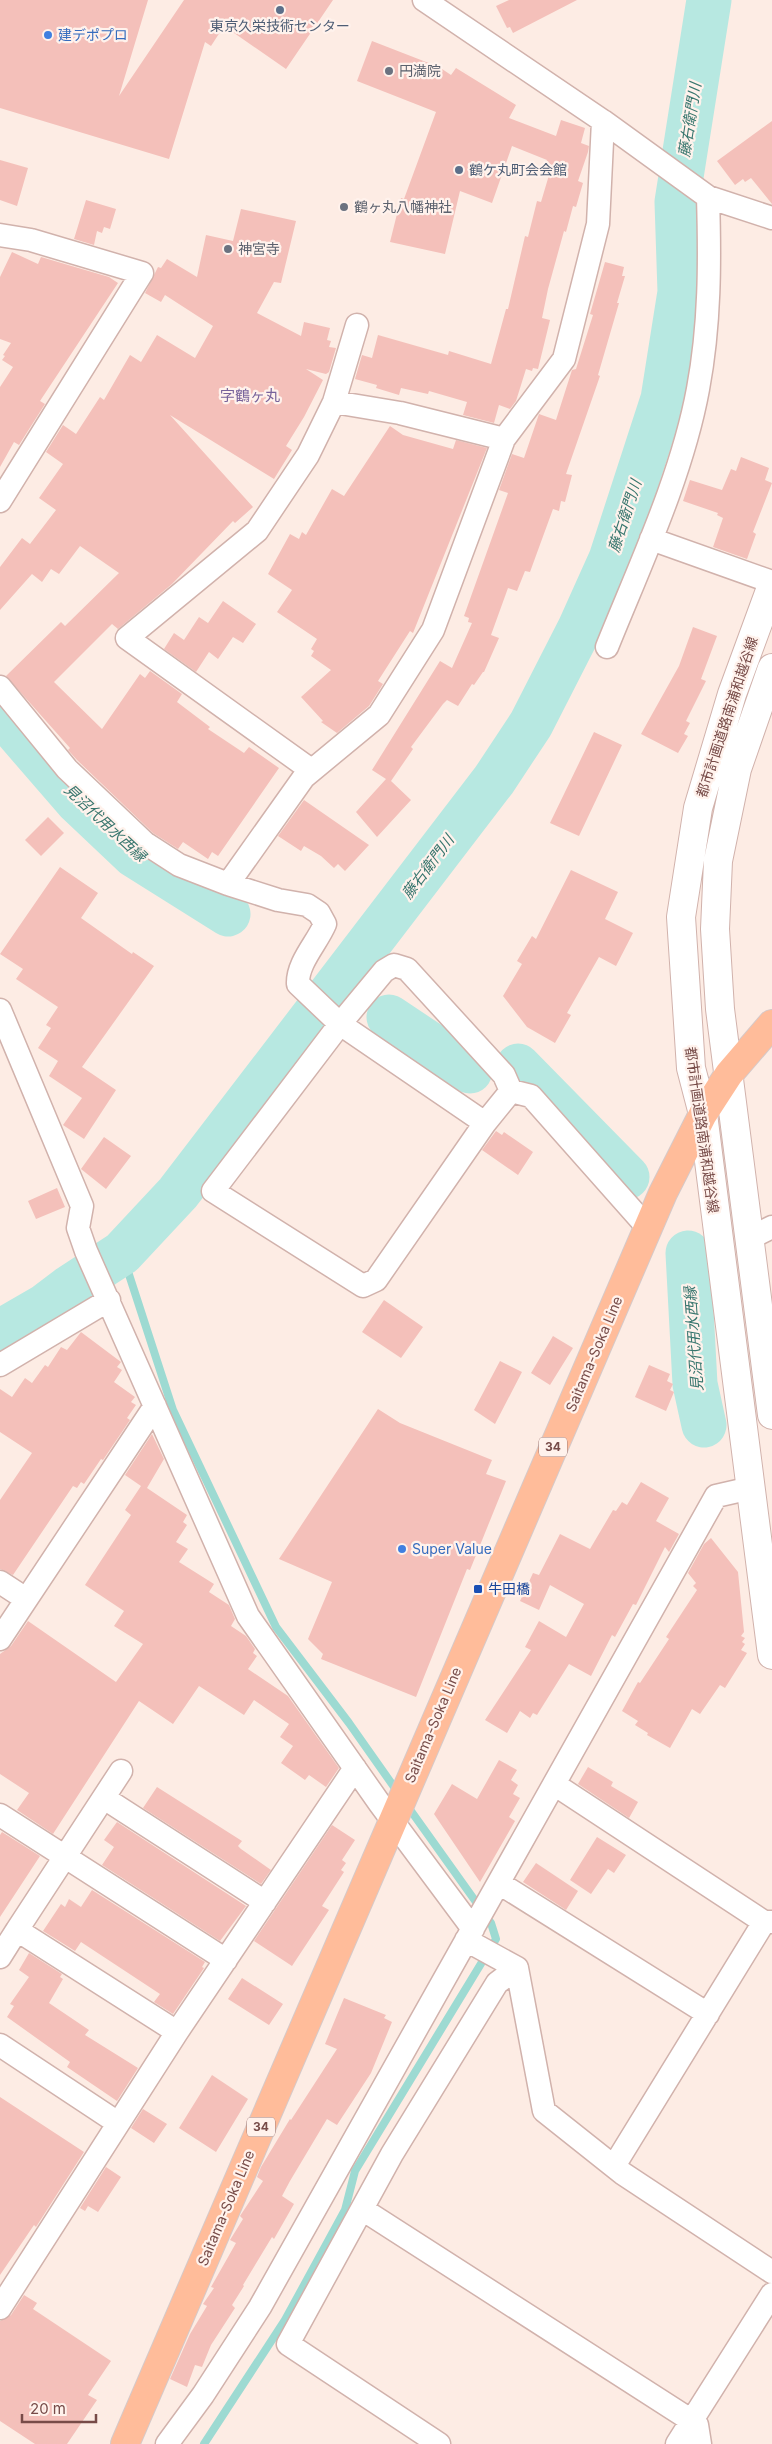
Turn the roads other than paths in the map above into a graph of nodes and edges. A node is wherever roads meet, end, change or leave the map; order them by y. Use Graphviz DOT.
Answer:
graph roads {
  1 [pos="424,0"];
  2 [pos="603,121"];
  3 [pos="700,191"];
  4 [pos="772,218"];
  5 [pos="0,235"];
  6 [pos="357,325"];
  7 [pos="334,402"];
  8 [pos="504,439"];
  9 [pos="0,501"];
  10 [pos="651,539"];
  11 [pos="772,583"];
  12 [pos="607,646"];
  13 [pos="772,668"];
  14 [pos="0,687"];
  15 [pos="311,770"];
  16 [pos="228,884"];
  17 [pos="0,1010"];
  18 [pos="337,1022"];
  19 [pos="772,1024"];
  20 [pos="729,1074"];
  21 [pos="511,1091"];
  22 [pos="703,1114"];
  23 [pos="485,1123"];
  24 [pos="648,1228"];
  25 [pos="761,1233"];
  26 [pos="109,1300"];
  27 [pos="0,1365"];
  28 [pos="155,1406"];
  29 [pos="772,1414"];
  30 [pos="751,1488"];
  31 [pos="0,1582"];
  32 [pos="26,1600"];
  33 [pos="0,1639"];
  34 [pos="772,1655"];
  35 [pos="355,1768"];
  36 [pos="122,1771"];
  37 [pos="554,1784"];
  38 [pos="104,1798"];
  39 [pos="0,1815"];
  40 [pos="394,1815"];
  41 [pos="65,1858"];
  42 [pos="499,1883"];
  43 [pos="264,1902"];
  44 [pos="768,1922"];
  45 [pos="18,1930"];
  46 [pos="469,1934"];
  47 [pos="0,1957"];
  48 [pos="226,1960"];
  49 [pos="517,1968"];
  50 [pos="708,2014"];
  51 [pos="177,2032"];
  52 [pos="0,2046"];
  53 [pos="118,2123"];
  54 [pos="614,2166"];
  55 [pos="362,2209"];
  56 [pos="772,2272"];
  57 [pos="772,2294"];
  58 [pos="0,2308"];
  59 [pos="692,2421"];
  60 [pos="431,2442"];
  61 [pos="125,2444"];
  62 [pos="168,2444"];
  63 [pos="677,2444"];
  64 [pos="700,2444"];
  1 -- 2 [label="street"];
  2 -- 3 [label="street"];
  2 -- 8 [label="street"];
  3 -- 4 [label="street"];
  3 -- 10 [label="street"];
  5 -- 9 [label="street"];
  6 -- 7 [label="street"];
  7 -- 8 [label="street"];
  7 -- 15 [label="street"];
  8 -- 15 [label="street"];
  10 -- 11 [label="street"];
  10 -- 12 [label="street"];
  11 -- 22 [label="street, 都市計画道路南浦和越谷線"];
  13 -- 20 [label="street, 都市計画道路南浦和越谷線"];
  14 -- 16 [label="street"];
  15 -- 16 [label="street"];
  16 -- 18 [label="street"];
  17 -- 26 [label="street"];
  18 -- 21 [label="street"];
  18 -- 23 [label="street"];
  18 -- 23 [label="street"];
  19 -- 20 [label="main road, Saitama-Soka Line / 34"];
  20 -- 22 [label="main road, Saitama-Soka Line / 34"];
  20 -- 25 [label="street, 都市計画道路南浦和越谷線"];
  21 -- 23 [label="street"];
  21 -- 24 [label="street"];
  22 -- 24 [label="main road, Saitama-Soka Line / 34"];
  22 -- 30 [label="street, 都市計画道路南浦和越谷線"];
  24 -- 40 [label="main road, Saitama-Soka Line / 34"];
  25 -- 29 [label="street, 都市計画道路南浦和越谷線"];
  26 -- 27 [label="street"];
  26 -- 28 [label="street"];
  28 -- 32 [label="street"];
  28 -- 35 [label="street"];
  30 -- 34 [label="street, 都市計画道路南浦和越谷線"];
  30 -- 37 [label="street"];
  31 -- 32 [label="street"];
  32 -- 33 [label="street"];
  35 -- 40 [label="street"];
  35 -- 43 [label="street"];
  36 -- 38 [label="street"];
  37 -- 42 [label="street"];
  37 -- 44 [label="street"];
  38 -- 41 [label="street"];
  38 -- 43 [label="street"];
  39 -- 41 [label="street"];
  40 -- 46 [label="street"];
  40 -- 61 [label="main road, Saitama-Soka Line / 34"];
  41 -- 45 [label="street"];
  41 -- 48 [label="street"];
  42 -- 46 [label="street"];
  42 -- 50 [label="street"];
  43 -- 48 [label="street"];
  44 -- 50 [label="street"];
  45 -- 47 [label="street"];
  45 -- 51 [label="street"];
  46 -- 49 [label="street"];
  46 -- 62 [label="street"];
  48 -- 51 [label="street"];
  49 -- 54 [label="street"];
  49 -- 55 [label="street"];
  50 -- 54 [label="street"];
  51 -- 53 [label="street"];
  52 -- 53 [label="street"];
  53 -- 58 [label="street"];
  54 -- 56 [label="street"];
  55 -- 59 [label="street"];
  55 -- 60 [label="street"];
  57 -- 59 [label="street"];
  59 -- 63 [label="street"];
  59 -- 64 [label="street"];
}
